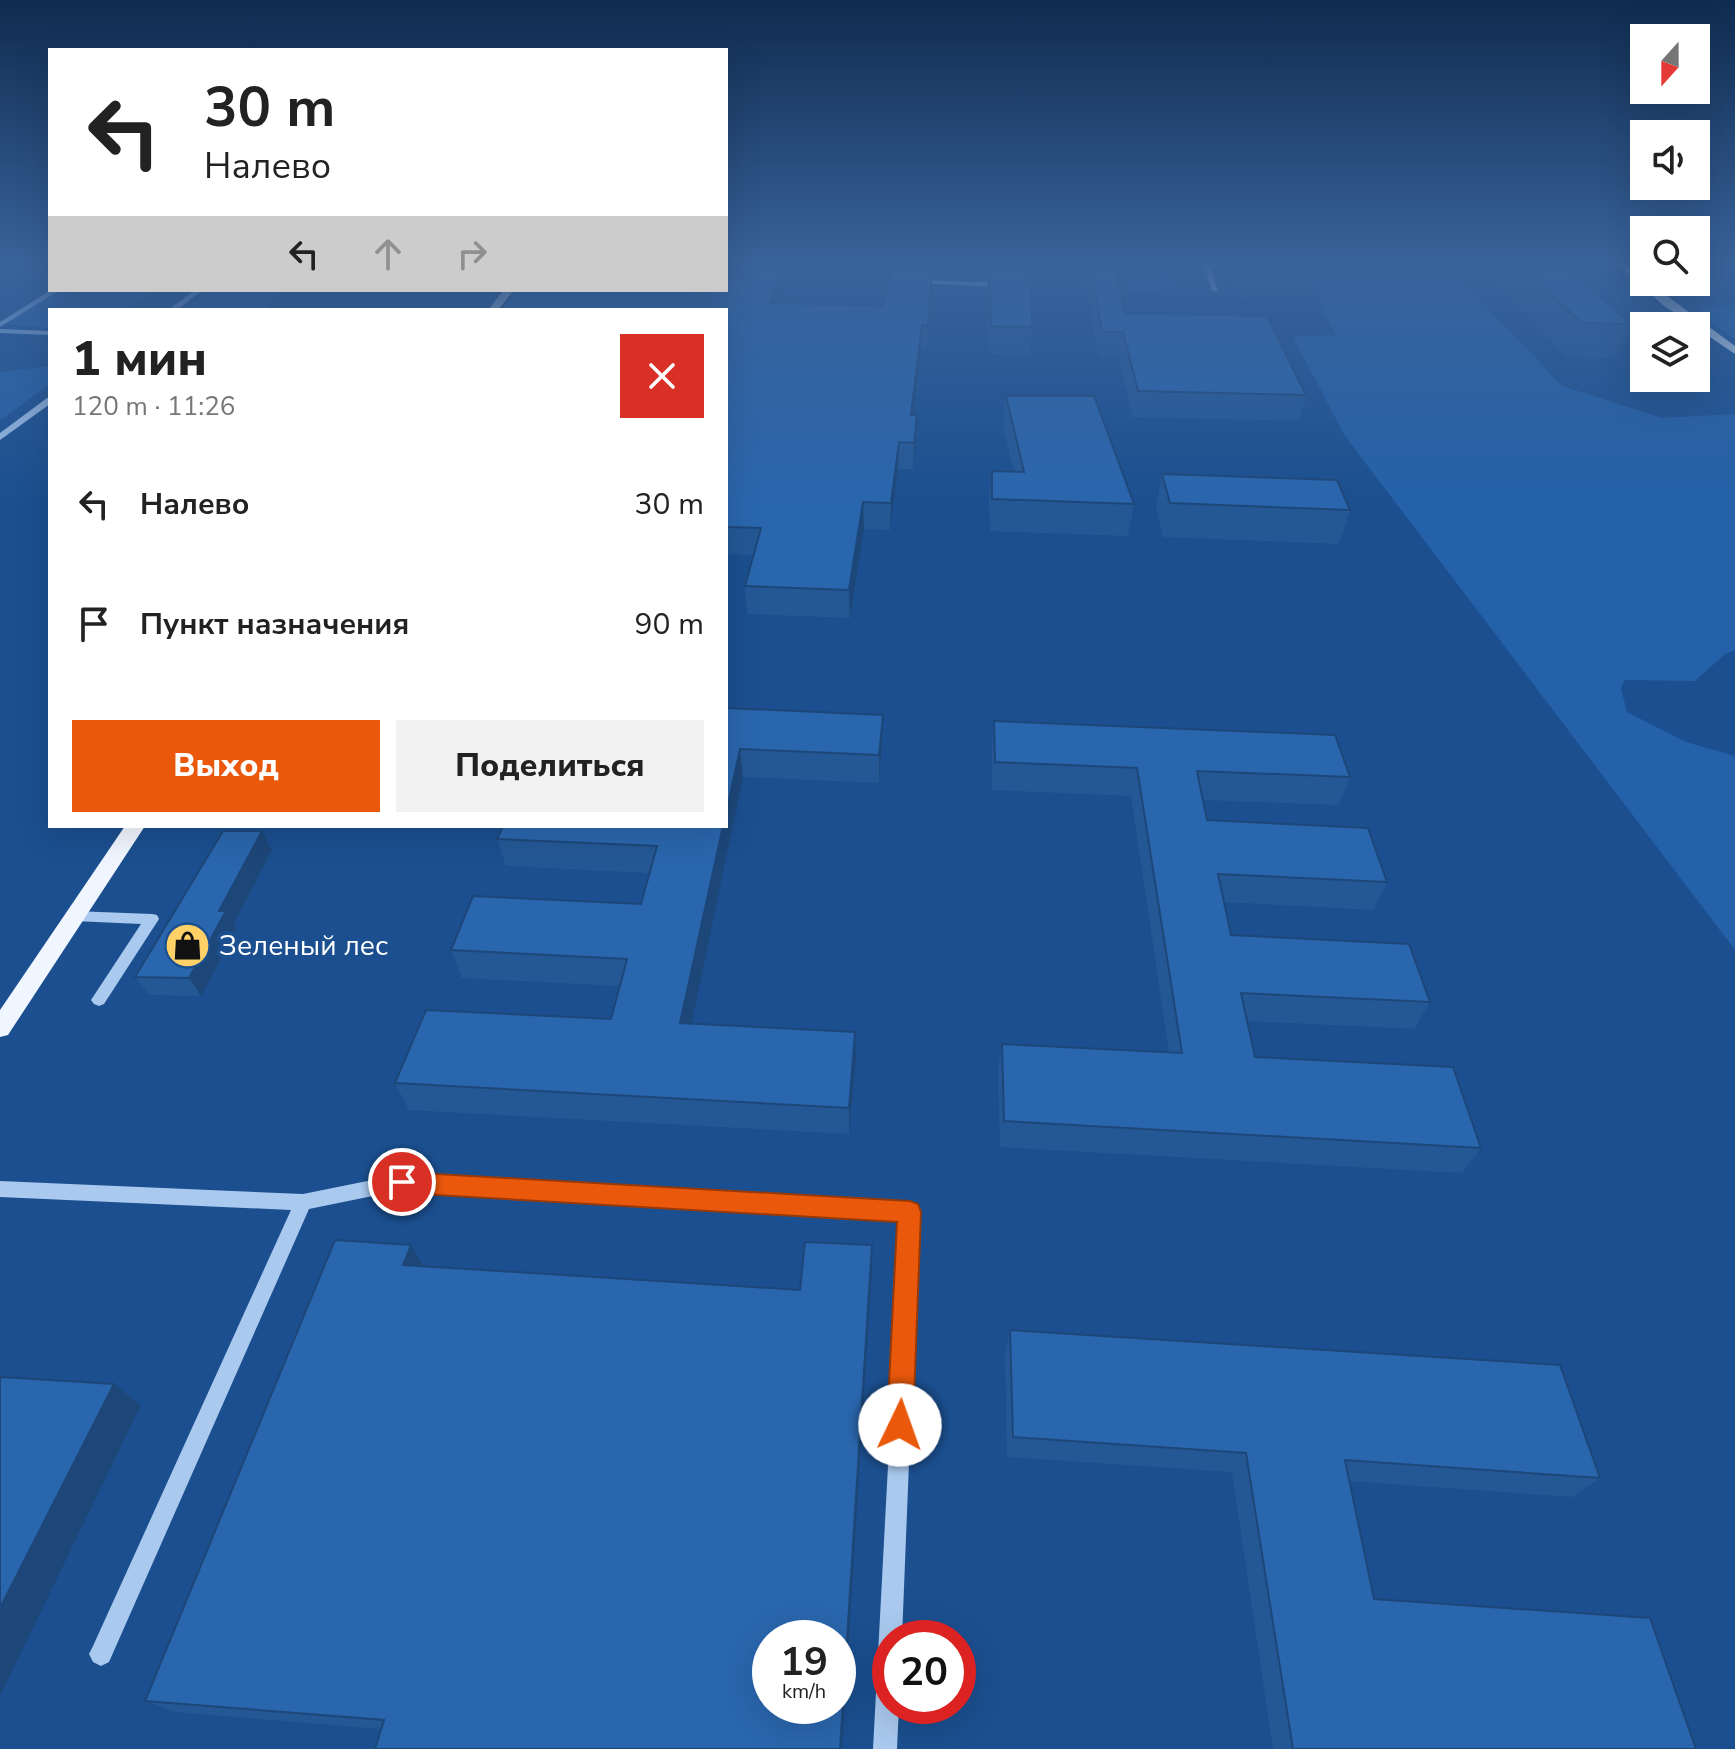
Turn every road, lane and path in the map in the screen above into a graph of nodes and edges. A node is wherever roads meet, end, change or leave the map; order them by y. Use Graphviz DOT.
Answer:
graph roads {
  1 [pos="48,401"];
  2 [pos="0,437"];
  3 [pos="134,828"];
  4 [pos="74,916"];
  5 [pos="99,1000"];
  6 [pos="0,1028"];
  7 [pos="0,1189"];
  8 [pos="303,1202"];
  9 [pos="891,1620"];
  10 [pos="101,1654"];
  11 [pos="886,1724"];
  12 [pos="885,1749"];
  1 -- 2 [label="lane"];
  3 -- 4 [label="main road"];
  4 -- 5 [label="lane"];
  4 -- 6 [label="main road"];
  7 -- 8 [label="lane"];
  8 -- 9 [label="lane"];
  8 -- 10 [label="lane"];
  11 -- 12 [label="lane"];
}
